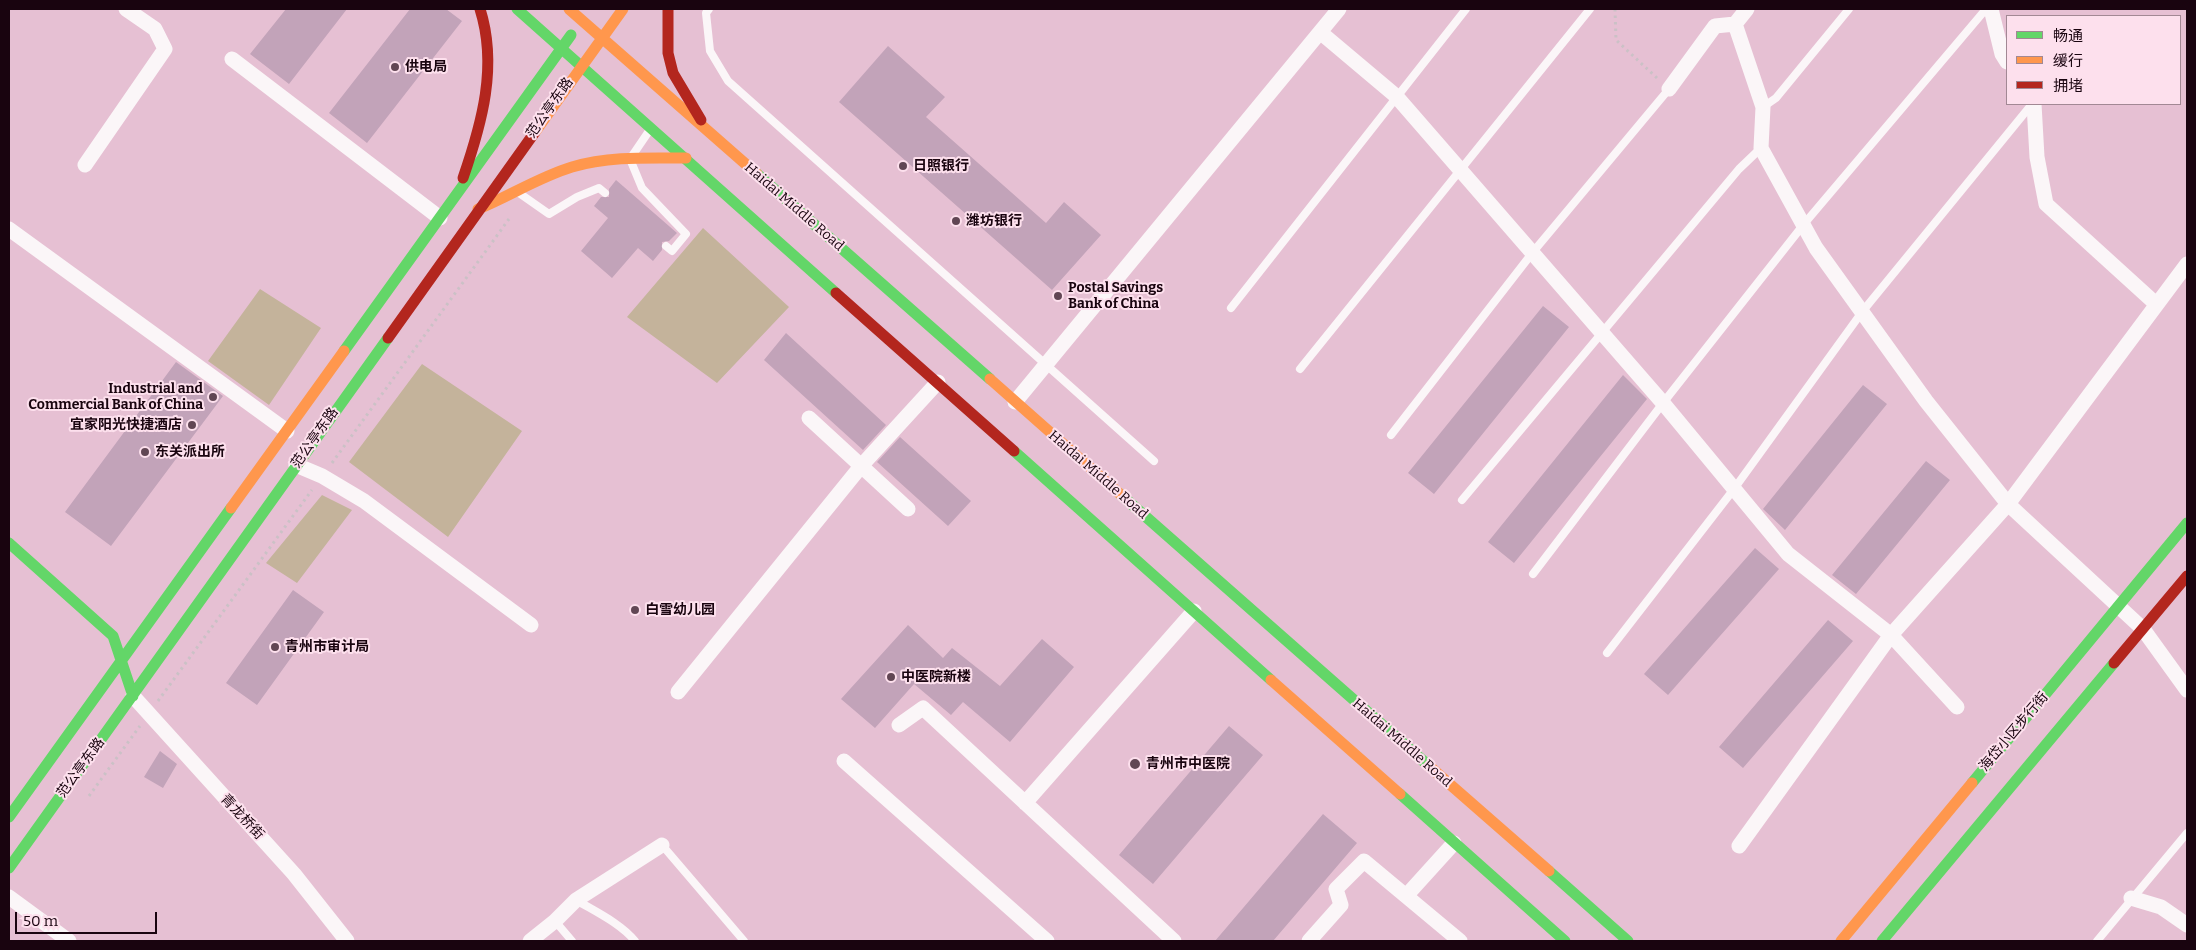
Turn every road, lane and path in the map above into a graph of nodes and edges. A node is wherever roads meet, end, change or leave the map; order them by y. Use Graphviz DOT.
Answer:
graph roads {
  1 [pos="126,9"];
  2 [pos="480,9"];
  3 [pos="517,9"];
  4 [pos="568,9"];
  5 [pos="591,9"];
  6 [pos="623,9"];
  7 [pos="668,9"];
  8 [pos="709,9"];
  9 [pos="1339,9"];
  10 [pos="1466,9"];
  11 [pos="1590,9"];
  12 [pos="1615,9"];
  13 [pos="1747,9"];
  14 [pos="1849,9"];
  15 [pos="1986,9"];
  16 [pos="1990,9"];
  17 [pos="582,21"];
  18 [pos="1736,24"];
  19 [pos="1320,32"];
  20 [pos="602,38"];
  21 [pos="561,48"];
  22 [pos="232,59"];
  23 [pos="2006,60"];
  24 [pos="581,65"];
  25 [pos="1669,89"];
  26 [pos="1396,96"];
  27 [pos="2032,105"];
  28 [pos="2033,105"];
  29 [pos="1763,107"];
  30 [pos="651,127"];
  31 [pos="708,131"];
  32 [pos="1762,148"];
  33 [pos="686,158"];
  34 [pos="630,159"];
  35 [pos="85,165"];
  36 [pos="1461,170"];
  37 [pos="499,179"];
  38 [pos="458,192"];
  39 [pos="605,193"];
  40 [pos="522,195"];
  41 [pos="478,209"];
  42 [pos="440,218"];
  43 [pos="1804,224"];
  44 [pos="9,229"];
  45 [pos="666,246"];
  46 [pos="1533,252"];
  47 [pos="2187,264"];
  48 [pos="2156,304"];
  49 [pos="1231,308"];
  50 [pos="1862,312"];
  51 [pos="1601,333"];
  52 [pos="1300,369"];
  53 [pos="938,382"];
  54 [pos="1015,402"];
  55 [pos="1663,404"];
  56 [pos="809,418"];
  57 [pos="287,431"];
  58 [pos="1391,435"];
  59 [pos="1154,461"];
  60 [pos="296,465"];
  61 [pos="862,465"];
  62 [pos="322,476"];
  63 [pos="1734,489"];
  64 [pos="1462,500"];
  65 [pos="2008,504"];
  66 [pos="908,509"];
  67 [pos="2187,523"];
  68 [pos="9,543"];
  69 [pos="1534,574"];
  70 [pos="2187,576"];
  71 [pos="2120,605"];
  72 [pos="1194,611"];
  73 [pos="531,625"];
  74 [pos="2143,629"];
  75 [pos="1891,635"];
  76 [pos="1606,653"];
  77 [pos="121,660"];
  78 [pos="2187,690"];
  79 [pos="678,692"];
  80 [pos="133,696"];
  81 [pos="1957,707"];
  82 [pos="148,715"];
  83 [pos="899,725"];
  84 [pos="844,761"];
  85 [pos="1025,803"];
  86 [pos="84,804"];
  87 [pos="9,817"];
  88 [pos="2187,832"];
  89 [pos="1454,843"];
  90 [pos="662,845"];
  91 [pos="1739,846"];
  92 [pos="9,868"];
  93 [pos="1406,896"];
  94 [pos="9,897"];
  95 [pos="2131,898"];
  96 [pos="576,900"];
  97 [pos="555,921"];
  98 [pos="2187,925"];
  99 [pos="1626,940"];
  100 [pos="69,941"];
  101 [pos="347,941"];
  102 [pos="530,941"];
  103 [pos="572,941"];
  104 [pos="635,941"];
  105 [pos="744,941"];
  106 [pos="1047,941"];
  107 [pos="1174,941"];
  108 [pos="1309,941"];
  109 [pos="1460,941"];
  110 [pos="1565,941"];
  111 [pos="1841,941"];
  112 [pos="1882,941"];
  113 [pos="2097,941"];
  1 -- 35 [label="street"];
  2 -- 38 [label="main road"];
  3 -- 21 [label="main road"];
  4 -- 17 [label="main road, Haidai Middle Road"];
  5 -- 17 [label="main road, 范公亭东路"];
  6 -- 20 [label="main road, 范公亭东路"];
  7 -- 31 [label="main road"];
  8 -- 59 [label="lane"];
  9 -- 19 [label="street"];
  10 -- 26 [label="lane"];
  11 -- 36 [label="lane"];
  12 -- 25 [label="path"];
  13 -- 18 [label="street"];
  14 -- 29 [label="lane"];
  15 -- 43 [label="lane"];
  16 -- 23 [label="street"];
  17 -- 20 [label="main road, Haidai Middle Road"];
  17 -- 21 [label="main road, 范公亭东路"];
  18 -- 25 [label="street"];
  18 -- 29 [label="street"];
  19 -- 26 [label="street"];
  19 -- 54 [label="street"];
  20 -- 24 [label="main road, 范公亭东路"];
  20 -- 31 [label="main road, Haidai Middle Road"];
  21 -- 24 [label="main road"];
  21 -- 38 [label="main road, 范公亭东路"];
  22 -- 42 [label="street"];
  24 -- 30 [label="main road"];
  24 -- 37 [label="main road, 范公亭东路"];
  25 -- 46 [label="lane"];
  26 -- 36 [label="street"];
  26 -- 49 [label="lane"];
  27 -- 50 [label="lane"];
  28 -- 48 [label="street"];
  29 -- 32 [label="street"];
  30 -- 33 [label="main road"];
  30 -- 34 [label="lane"];
  31 -- 54 [label="main road, Haidai Middle Road"];
  32 -- 43 [label="street"];
  32 -- 51 [label="lane"];
  33 -- 34 [label="main road"];
  33 -- 53 [label="main road"];
  34 -- 40 [label="main road"];
  34 -- 45 [label="lane"];
  36 -- 46 [label="street"];
  36 -- 52 [label="lane"];
  37 -- 40 [label="lane"];
  37 -- 41 [label="main road, 范公亭东路"];
  38 -- 42 [label="main road, 范公亭东路"];
  39 -- 40 [label="lane"];
  40 -- 41 [label="main road"];
  40 -- 62 [label="path"];
  41 -- 60 [label="main road, 范公亭东路"];
  42 -- 57 [label="main road, 范公亭东路"];
  43 -- 50 [label="street"];
  43 -- 55 [label="lane"];
  44 -- 57 [label="street"];
  46 -- 51 [label="street"];
  46 -- 58 [label="lane"];
  47 -- 48 [label="street"];
  48 -- 65 [label="street"];
  50 -- 63 [label="lane"];
  50 -- 65 [label="street"];
  51 -- 55 [label="street"];
  51 -- 64 [label="lane"];
  53 -- 61 [label="street"];
  53 -- 72 [label="main road"];
  54 -- 99 [label="main road, Haidai Middle Road"];
  55 -- 63 [label="street"];
  55 -- 69 [label="lane"];
  56 -- 61 [label="street"];
  57 -- 77 [label="main road, 范公亭东路"];
  60 -- 62 [label="street"];
  60 -- 80 [label="main road, 范公亭东路"];
  61 -- 66 [label="street"];
  61 -- 79 [label="street"];
  62 -- 73 [label="street"];
  62 -- 82 [label="path"];
  63 -- 75 [label="street"];
  63 -- 76 [label="lane"];
  65 -- 71 [label="street"];
  65 -- 75 [label="street"];
  67 -- 71 [label="main road, 海岱小区步行街"];
  68 -- 77 [label="main road"];
  70 -- 74 [label="main road"];
  71 -- 74 [label="street"];
  71 -- 111 [label="main road, 海岱小区步行街"];
  72 -- 85 [label="street"];
  72 -- 89 [label="main road"];
  74 -- 78 [label="street"];
  74 -- 112 [label="main road"];
  75 -- 81 [label="street"];
  75 -- 91 [label="street"];
  77 -- 80 [label="main road"];
  77 -- 87 [label="main road, 范公亭东路"];
  80 -- 82 [label="street, 青龙桥街"];
  80 -- 92 [label="main road, 范公亭东路"];
  82 -- 86 [label="path"];
  82 -- 101 [label="street, 青龙桥街"];
  83 -- 85 [label="street"];
  84 -- 106 [label="street"];
  85 -- 107 [label="street"];
  88 -- 95 [label="lane"];
  89 -- 93 [label="street"];
  89 -- 110 [label="main road"];
  90 -- 96 [label="street"];
  90 -- 105 [label="lane"];
  93 -- 108 [label="street"];
  93 -- 109 [label="street"];
  94 -- 100 [label="street"];
  95 -- 98 [label="street"];
  95 -- 113 [label="lane"];
  96 -- 97 [label="street"];
  96 -- 104 [label="lane"];
  97 -- 102 [label="street"];
  97 -- 103 [label="lane"];
}
